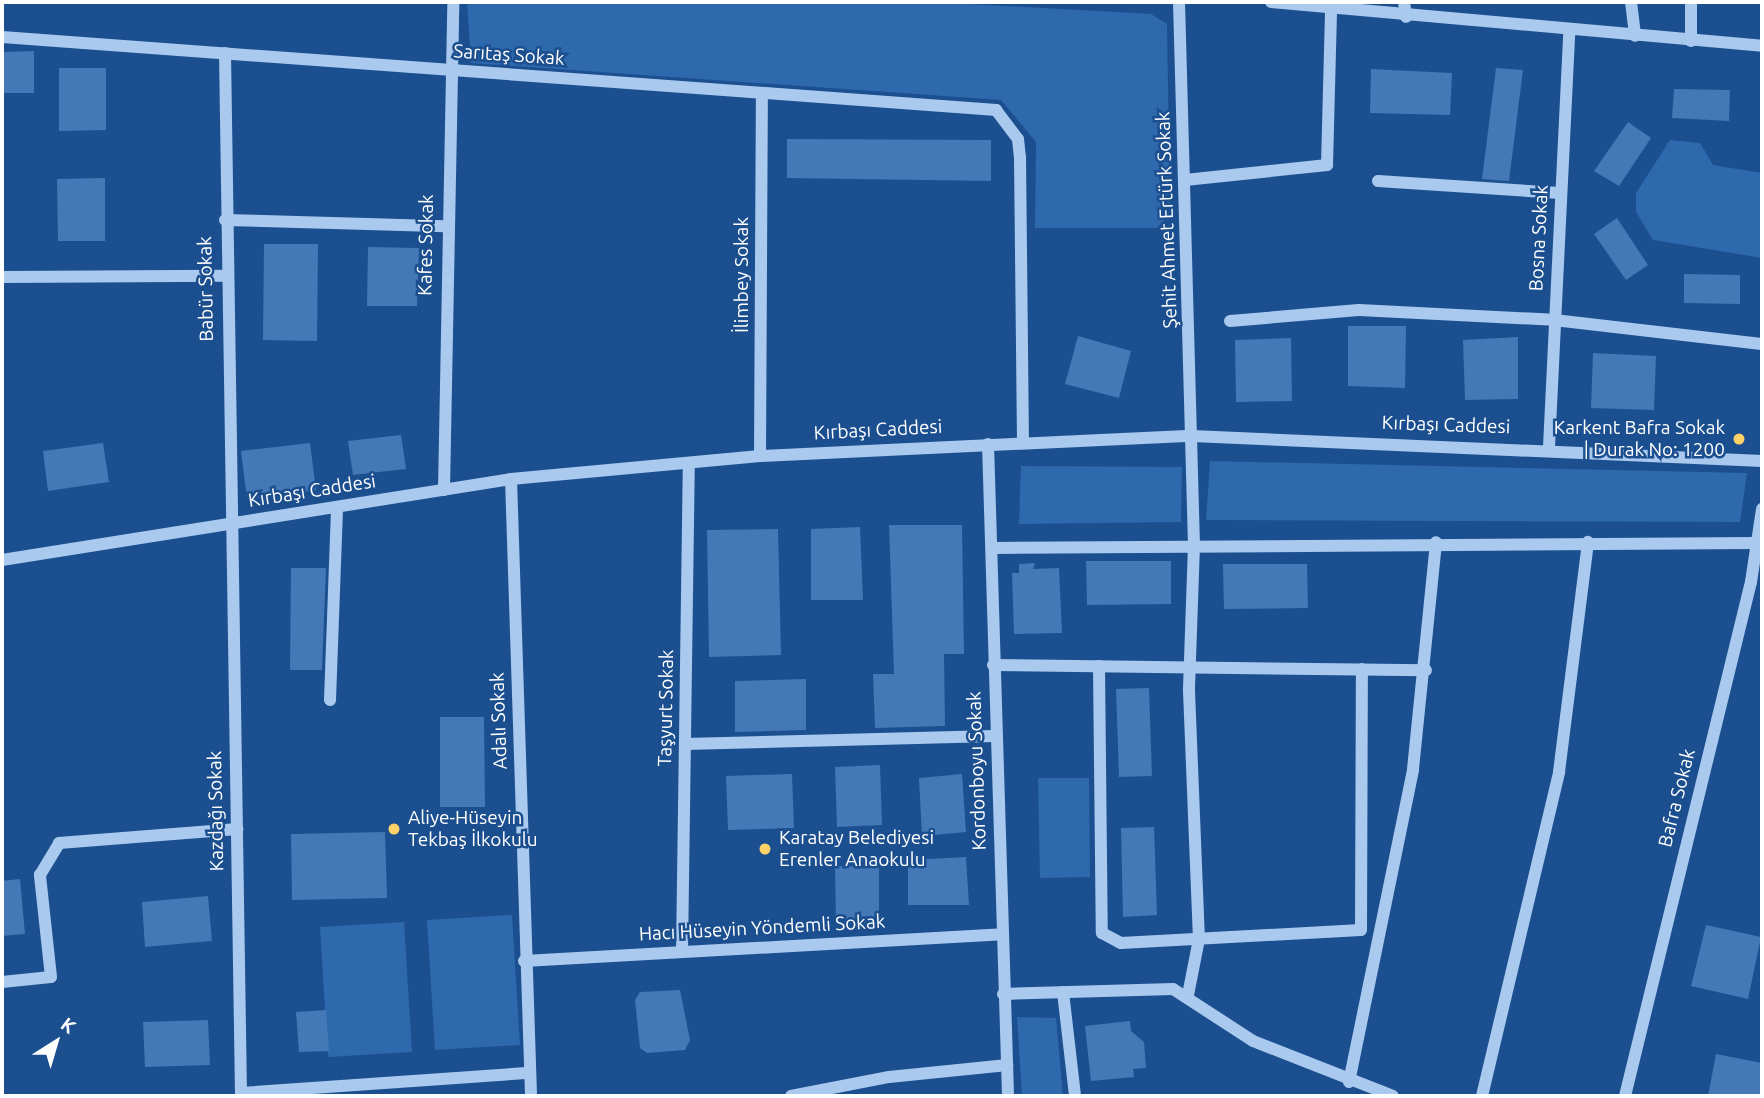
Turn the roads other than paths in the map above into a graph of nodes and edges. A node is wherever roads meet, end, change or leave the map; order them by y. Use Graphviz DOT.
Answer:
graph roads {
  1 [pos="453,2"];
  2 [pos="1179,2"];
  3 [pos="1271,2"];
  4 [pos="1404,2"];
  5 [pos="1631,2"];
  6 [pos="1691,2"];
  7 [pos="1331,11"];
  8 [pos="1406,17"];
  9 [pos="1569,31"];
  10 [pos="1635,36"];
  11 [pos="2,37"];
  12 [pos="1691,41"];
  13 [pos="1762,46"];
  14 [pos="225,53"];
  15 [pos="452,70"];
  16 [pos="762,94"];
  17 [pos="1185,180"];
  18 [pos="1378,181"];
  19 [pos="1560,193"];
  20 [pos="225,219"];
  21 [pos="445,226"];
  22 [pos="226,276"];
  23 [pos="2,278"];
  24 [pos="1554,320"];
  25 [pos="1230,321"];
  26 [pos="1762,344"];
  27 [pos="1192,436"];
  28 [pos="1023,442"];
  29 [pos="988,444"];
  30 [pos="1549,447"];
  31 [pos="760,456"];
  32 [pos="1762,461"];
  33 [pos="689,464"];
  34 [pos="511,479"];
  35 [pos="444,490"];
  36 [pos="337,507"];
  37 [pos="1762,509"];
  38 [pos="227,525"];
  39 [pos="1436,542"];
  40 [pos="1588,542"];
  41 [pos="1757,543"];
  42 [pos="1194,545"];
  43 [pos="994,548"];
  44 [pos="2,560"];
  45 [pos="1756,583"];
  46 [pos="993,665"];
  47 [pos="1099,666"];
  48 [pos="1191,668"];
  49 [pos="1362,669"];
  50 [pos="1426,670"];
  51 [pos="330,700"];
  52 [pos="994,736"];
  53 [pos="685,744"];
  54 [pos="236,829"];
  55 [pos="1361,930"];
  56 [pos="1002,934"];
  57 [pos="1382,935"];
  58 [pos="1199,939"];
  59 [pos="682,952"];
  60 [pos="524,961"];
  61 [pos="2,982"];
  62 [pos="1063,992"];
  63 [pos="1003,994"];
  64 [pos="1188,995"];
  65 [pos="1007,1065"];
  66 [pos="529,1073"];
  67 [pos="1349,1082"];
  68 [pos="241,1094"];
  69 [pos="531,1096"];
  70 [pos="791,1096"];
  71 [pos="1008,1096"];
  72 [pos="1075,1096"];
  73 [pos="1393,1096"];
  74 [pos="1482,1096"];
  75 [pos="1625,1096"];
  1 -- 15 [label="street, Kafes Sokak"];
  2 -- 17 [label="street, Şehit Ahmet Ertürk Sokak"];
  3 -- 7 [label="street"];
  4 -- 8 [label="street"];
  5 -- 10 [label="street"];
  6 -- 12 [label="street"];
  7 -- 8 [label="street"];
  7 -- 17 [label="street"];
  8 -- 9 [label="street"];
  9 -- 10 [label="street"];
  9 -- 19 [label="street, Bosna Sokak"];
  10 -- 12 [label="street"];
  11 -- 14 [label="street, Sarıtaş Sokak"];
  12 -- 13 [label="street"];
  14 -- 15 [label="street, Sarıtaş Sokak"];
  14 -- 20 [label="street, Babür Sokak"];
  15 -- 16 [label="street, Sarıtaş Sokak"];
  15 -- 21 [label="street, Kafes Sokak"];
  16 -- 28 [label="street, Sarıtaş Sokak"];
  16 -- 31 [label="street, İlimbey Sokak"];
  17 -- 27 [label="street, Şehit Ahmet Ertürk Sokak"];
  18 -- 19 [label="street"];
  19 -- 24 [label="street, Bosna Sokak"];
  20 -- 21 [label="street"];
  20 -- 22 [label="street, Babür Sokak"];
  21 -- 35 [label="street, Kafes Sokak"];
  22 -- 23 [label="street"];
  22 -- 38 [label="street, Babür Sokak"];
  24 -- 25 [label="street"];
  24 -- 26 [label="street"];
  24 -- 30 [label="street, Bosna Sokak"];
  27 -- 28 [label="street, Kırbaşı Caddesi"];
  27 -- 30 [label="street, Kırbaşı Caddesi"];
  27 -- 42 [label="street, Şehit Ahmet Ertürk Sokak"];
  28 -- 29 [label="street, Kırbaşı Caddesi"];
  29 -- 31 [label="street, Kırbaşı Caddesi"];
  29 -- 43 [label="street, Kordonboyu Sokak"];
  30 -- 32 [label="street, Kırbaşı Caddesi"];
  31 -- 33 [label="street, Kırbaşı Caddesi"];
  33 -- 34 [label="street, Kırbaşı Caddesi"];
  33 -- 53 [label="street, Taşyurt Sokak"];
  34 -- 35 [label="street, Kırbaşı Caddesi"];
  34 -- 60 [label="street, Adalı Sokak"];
  35 -- 36 [label="street, Kırbaşı Caddesi"];
  36 -- 38 [label="street, Kırbaşı Caddesi"];
  36 -- 51 [label="street"];
  37 -- 41 [label="street, Bafra Sokak"];
  38 -- 44 [label="street, Kırbaşı Caddesi"];
  38 -- 54 [label="street, Kazdağı Sokak"];
  39 -- 40 [label="street"];
  39 -- 42 [label="street"];
  39 -- 50 [label="street"];
  40 -- 41 [label="street"];
  40 -- 74 [label="street"];
  41 -- 45 [label="street, Bafra Sokak"];
  42 -- 43 [label="street"];
  42 -- 48 [label="street, Şehit Ahmet Ertürk Sokak"];
  43 -- 46 [label="street, Kordonboyu Sokak"];
  45 -- 75 [label="street, Bafra Sokak"];
  46 -- 47 [label="street"];
  46 -- 52 [label="street, Kordonboyu Sokak"];
  47 -- 48 [label="street"];
  47 -- 58 [label="street"];
  48 -- 49 [label="street"];
  48 -- 58 [label="street, Şehit Ahmet Ertürk Sokak"];
  49 -- 50 [label="street"];
  49 -- 55 [label="street"];
  50 -- 57 [label="street"];
  52 -- 53 [label="street"];
  52 -- 56 [label="street, Kordonboyu Sokak"];
  53 -- 59 [label="street, Taşyurt Sokak"];
  54 -- 61 [label="street"];
  54 -- 68 [label="street, Kazdağı Sokak"];
  55 -- 57 [label="street"];
  55 -- 58 [label="street"];
  56 -- 59 [label="street, Hacı Hüseyin Yöndemli Sokak"];
  56 -- 63 [label="street, Kordonboyu Sokak"];
  57 -- 67 [label="street"];
  58 -- 64 [label="street, Şehit Ahmet Ertürk Sokak"];
  59 -- 60 [label="street, Hacı Hüseyin Yöndemli Sokak"];
  60 -- 66 [label="street, Adalı Sokak"];
  62 -- 63 [label="street"];
  62 -- 64 [label="street"];
  62 -- 72 [label="street"];
  63 -- 65 [label="street, Kordonboyu Sokak"];
  64 -- 67 [label="street"];
  65 -- 70 [label="street"];
  65 -- 71 [label="street, Kordonboyu Sokak"];
  66 -- 68 [label="street"];
  66 -- 69 [label="street, Adalı Sokak"];
  67 -- 73 [label="street"];
}
